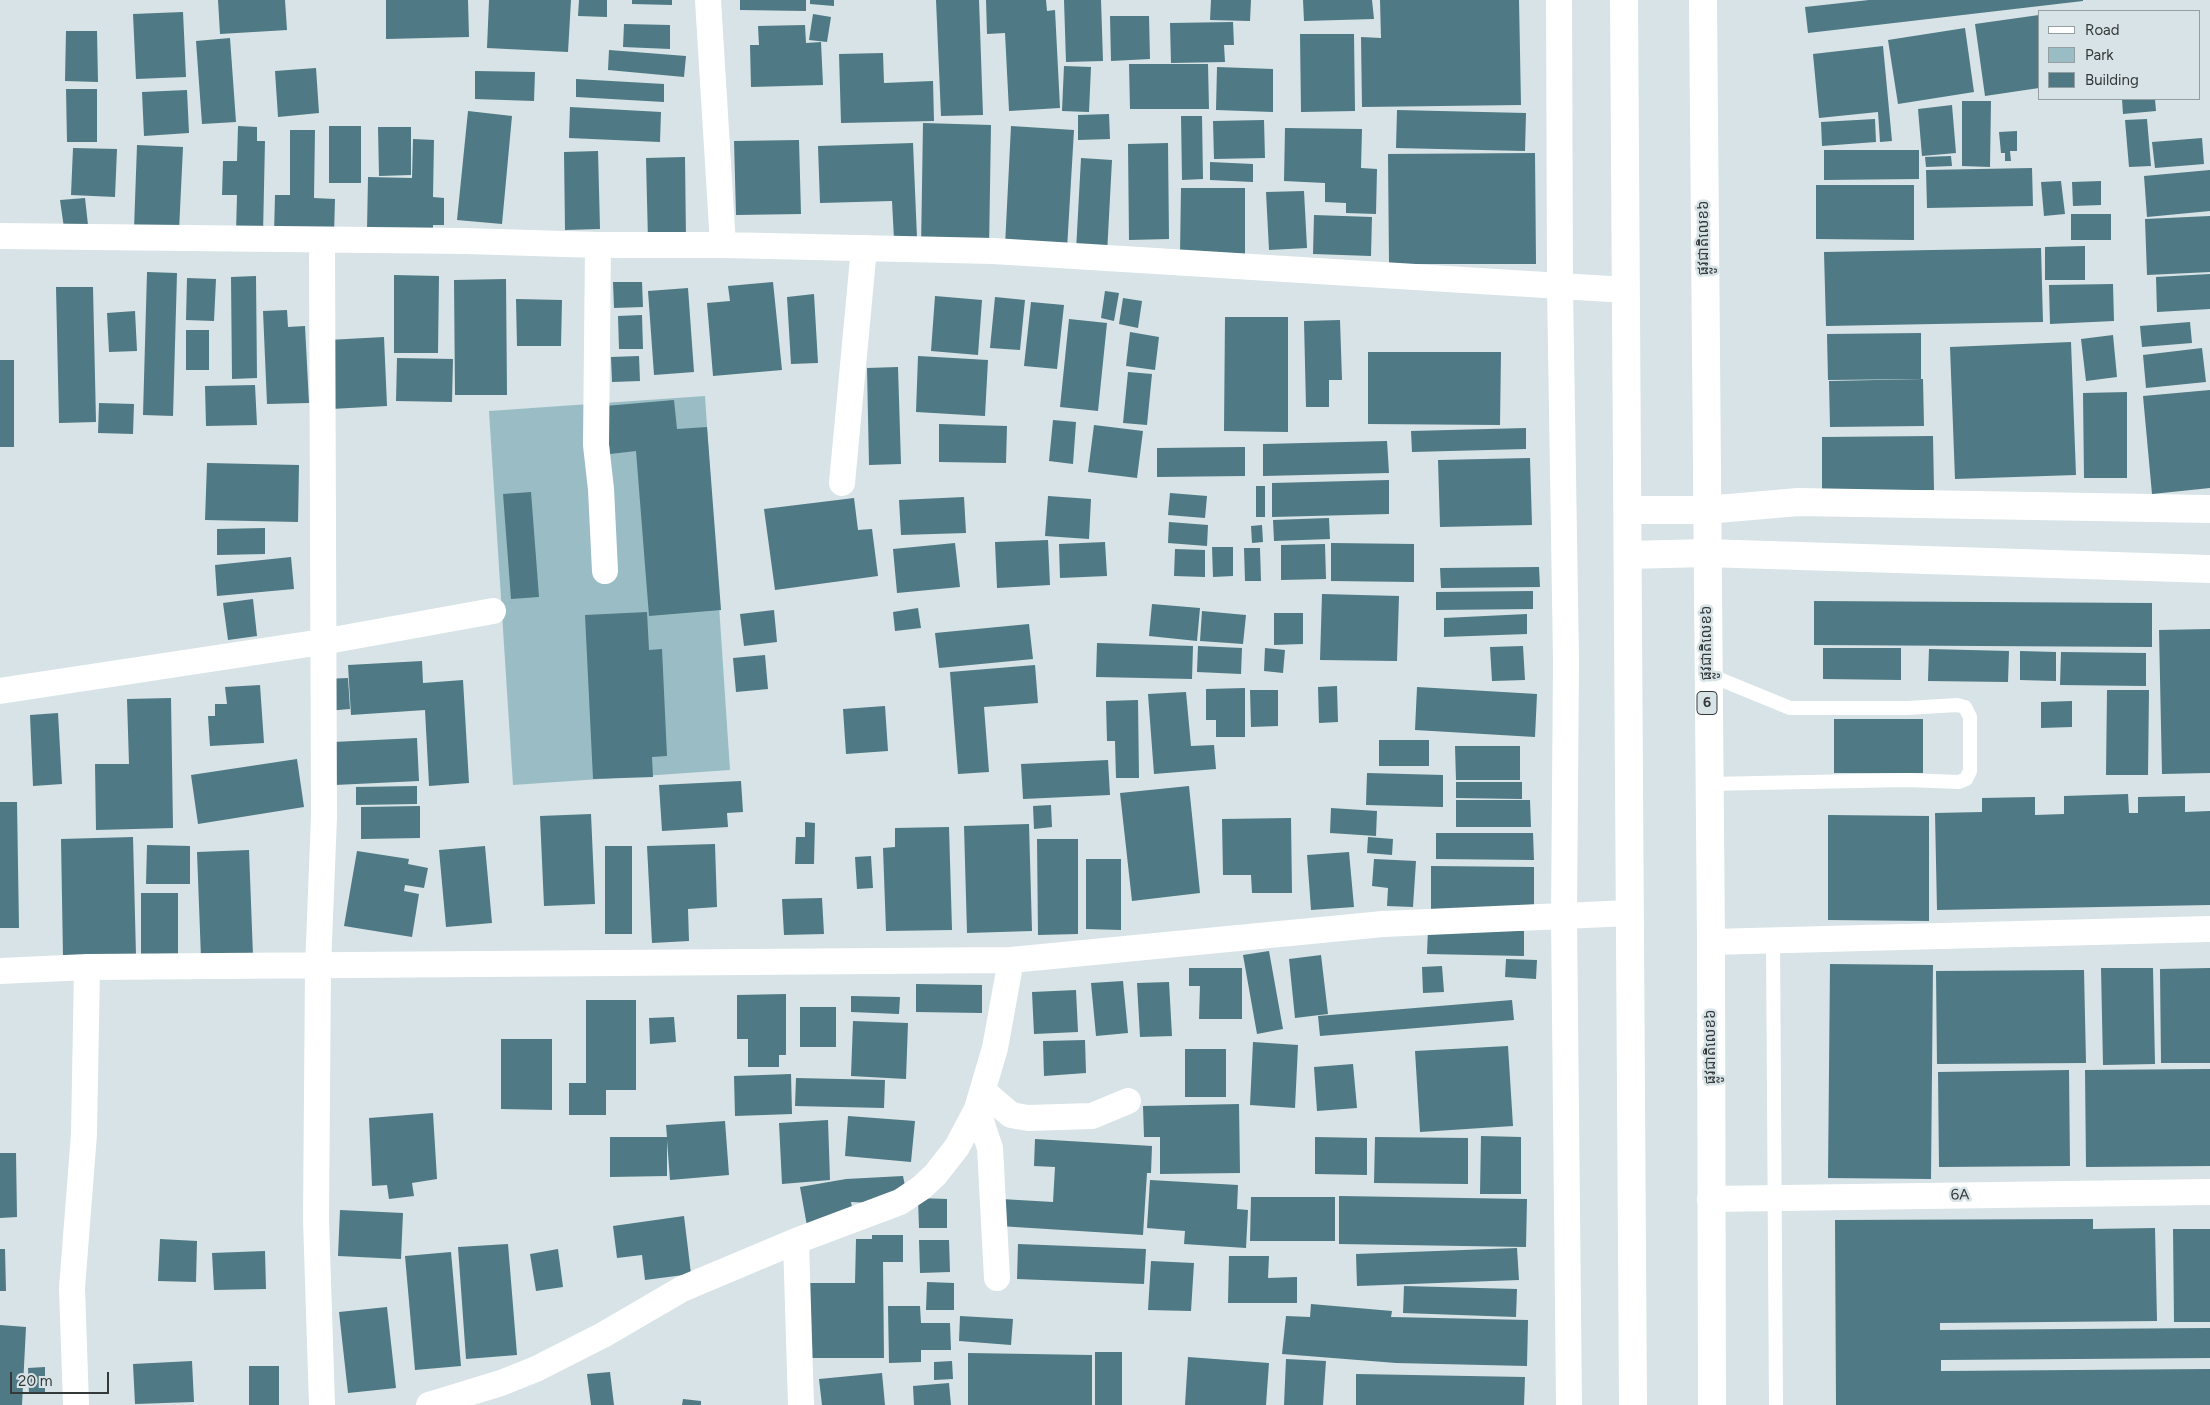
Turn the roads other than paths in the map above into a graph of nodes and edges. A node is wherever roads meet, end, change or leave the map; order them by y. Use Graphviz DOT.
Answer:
graph roads {
  1 [pos="708,0"];
  2 [pos="1559,0"];
  3 [pos="1624,0"];
  4 [pos="1703,0"];
  5 [pos="0,236"];
  6 [pos="322,241"];
  7 [pos="598,245"];
  8 [pos="724,245"];
  9 [pos="864,248"];
  10 [pos="1560,287"];
  11 [pos="1626,290"];
  12 [pos="842,483"];
  13 [pos="1628,510"];
  14 [pos="1706,510"];
  15 [pos="2210,510"];
  16 [pos="1706,553"];
  17 [pos="1628,555"];
  18 [pos="2210,569"];
  19 [pos="605,571"];
  20 [pos="493,611"];
  21 [pos="322,642"];
  22 [pos="1707,674"];
  23 [pos="0,691"];
  24 [pos="1708,784"];
  25 [pos="1630,914"];
  26 [pos="1564,918"];
  27 [pos="2210,928"];
  28 [pos="1773,940"];
  29 [pos="1711,942"];
  30 [pos="1012,960"];
  31 [pos="86,967"];
  32 [pos="318,967"];
  33 [pos="0,971"];
  34 [pos="1128,1100"];
  35 [pos="980,1101"];
  36 [pos="2210,1192"];
  37 [pos="1776,1197"];
  38 [pos="1710,1199"];
  39 [pos="796,1241"];
  40 [pos="997,1278"];
  41 [pos="76,1405"];
  42 [pos="322,1405"];
  43 [pos="429,1405"];
  44 [pos="801,1405"];
  45 [pos="1569,1405"];
  46 [pos="1633,1405"];
  47 [pos="1712,1405"];
  48 [pos="1776,1405"];
  1 -- 8 [label="street"];
  2 -- 10 [label="street"];
  3 -- 11 [label="main road"];
  4 -- 14 [label="main road, ផ្លូវជាតិលេខ៦ / 6"];
  5 -- 6 [label="street"];
  6 -- 7 [label="street"];
  6 -- 21 [label="street"];
  7 -- 8 [label="street"];
  7 -- 19 [label="street"];
  8 -- 9 [label="street"];
  9 -- 10 [label="street"];
  9 -- 12 [label="street"];
  10 -- 11 [label="street"];
  10 -- 26 [label="street"];
  11 -- 13 [label="main road"];
  13 -- 14 [label="main road"];
  13 -- 17 [label="main road"];
  14 -- 15 [label="main road"];
  14 -- 16 [label="main road, ផ្លូវជាតិលេខ៦ / 6"];
  16 -- 17 [label="main road"];
  16 -- 18 [label="main road"];
  16 -- 22 [label="main road, ផ្លូវជាតិលេខ៦ / 6"];
  17 -- 25 [label="main road"];
  20 -- 21 [label="street"];
  21 -- 23 [label="street"];
  21 -- 32 [label="street"];
  22 -- 24 [label="main road, ផ្លូវជាតិលេខ៦ / 6"];
  22 -- 24 [label="lane"];
  24 -- 29 [label="main road, ផ្លូវជាតិលេខ៦ / 6"];
  25 -- 26 [label="street"];
  25 -- 46 [label="main road"];
  26 -- 30 [label="street"];
  26 -- 45 [label="street"];
  27 -- 28 [label="street"];
  28 -- 29 [label="street"];
  28 -- 37 [label="lane"];
  29 -- 38 [label="main road, ផ្លូវជាតិលេខ៦ / 6"];
  30 -- 32 [label="street"];
  30 -- 35 [label="street"];
  31 -- 32 [label="street"];
  31 -- 33 [label="street"];
  31 -- 41 [label="street"];
  32 -- 42 [label="street"];
  34 -- 35 [label="street"];
  35 -- 39 [label="street"];
  35 -- 40 [label="street"];
  36 -- 37 [label="street, 6A"];
  37 -- 38 [label="street, 6A"];
  37 -- 48 [label="lane"];
  38 -- 47 [label="main road, ផ្លូវជាតិលេខ៦ / 6"];
  39 -- 43 [label="street"];
  39 -- 44 [label="street"];
}
